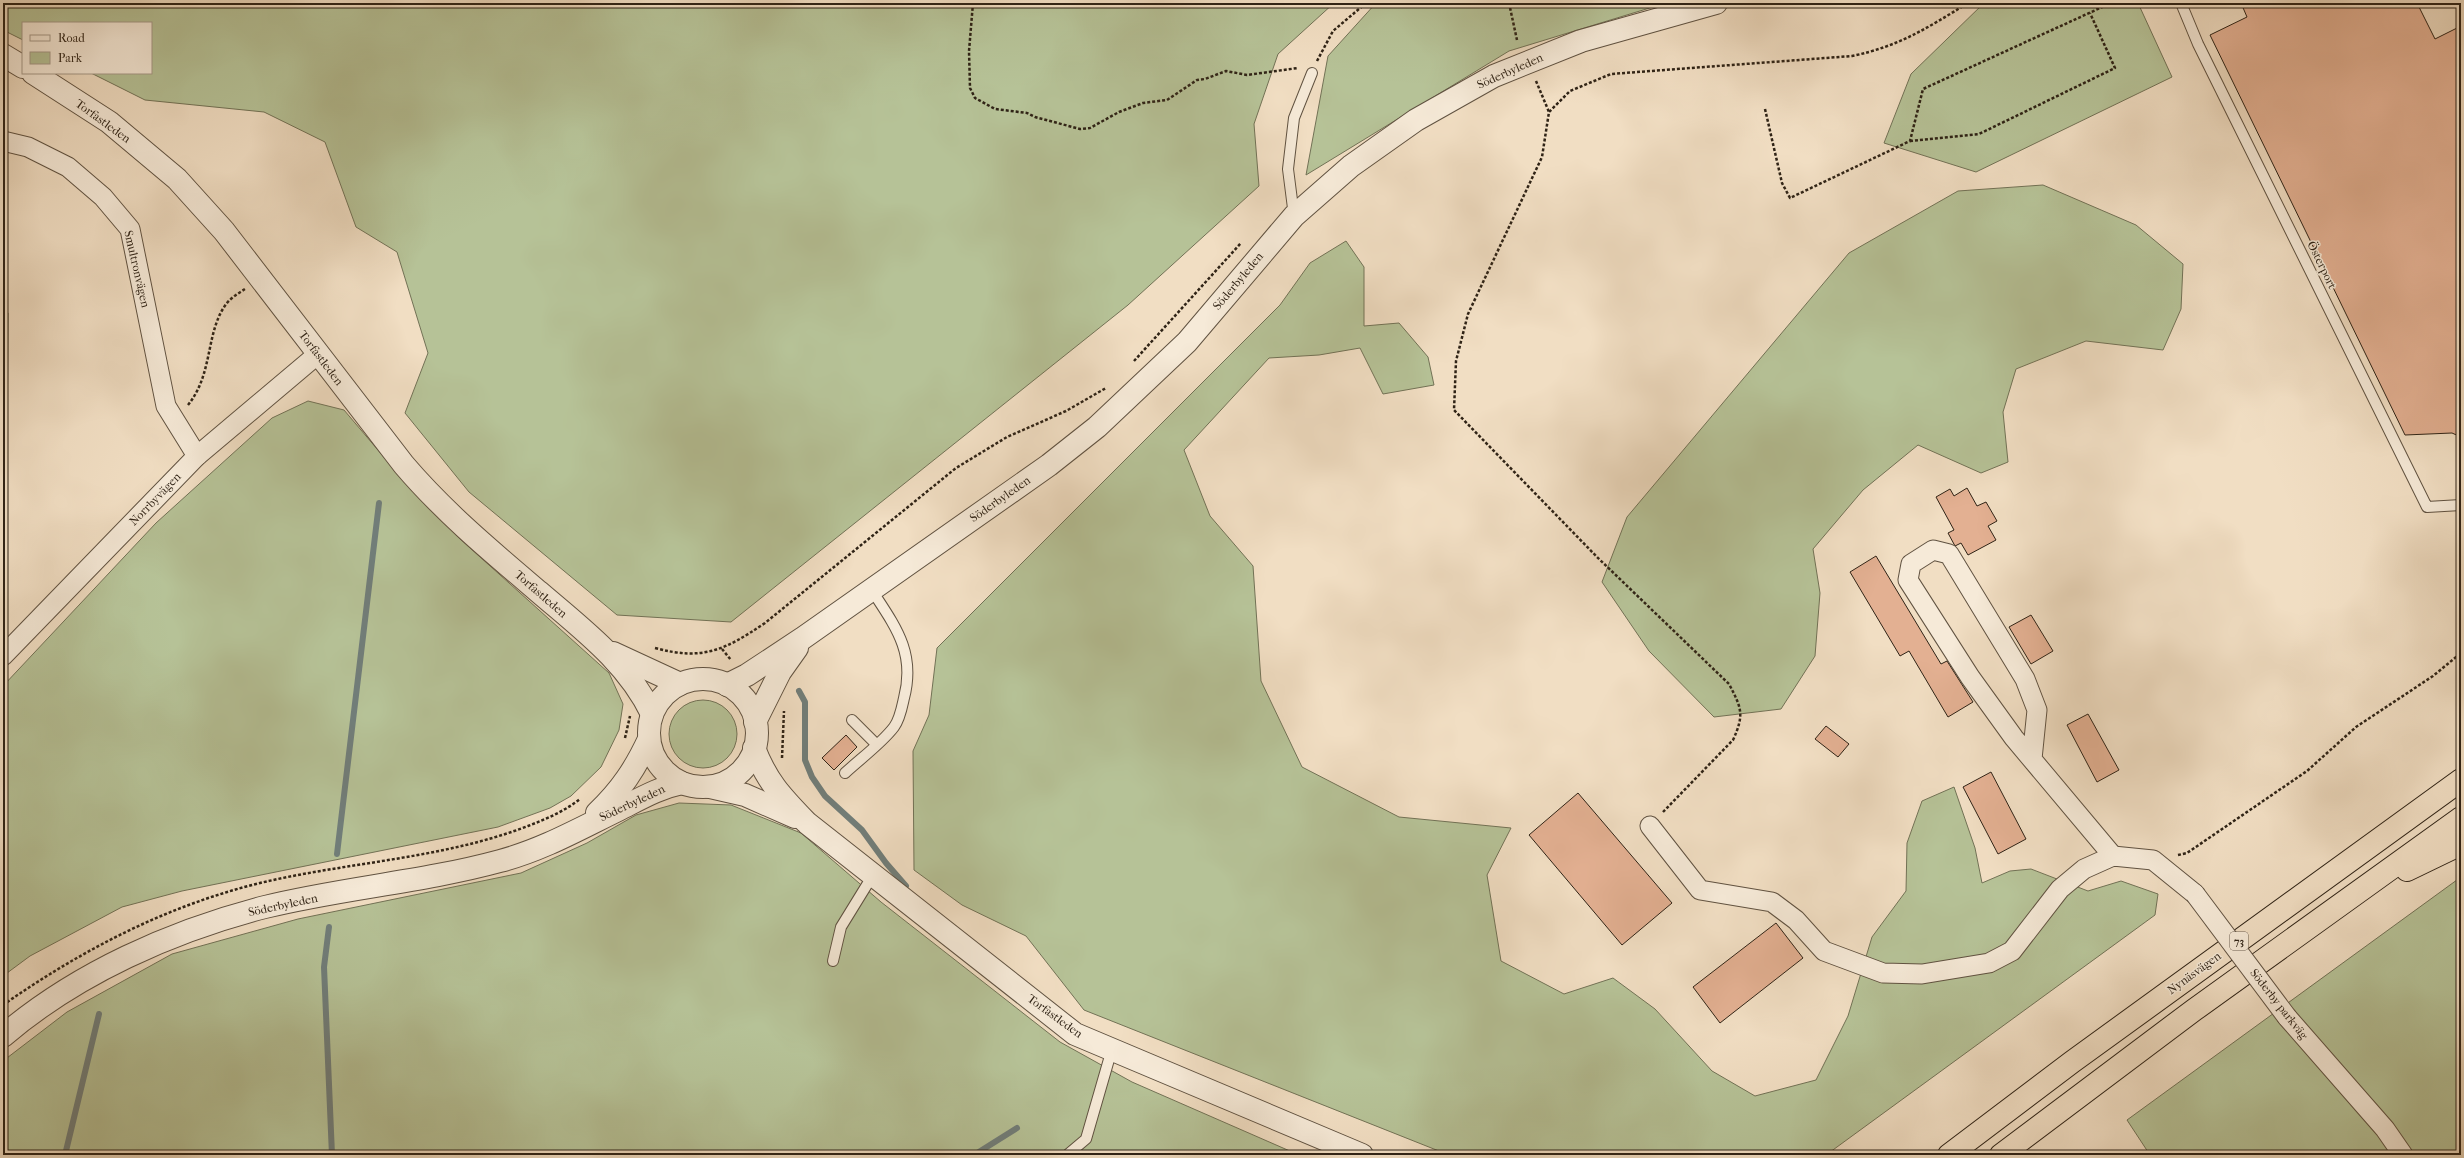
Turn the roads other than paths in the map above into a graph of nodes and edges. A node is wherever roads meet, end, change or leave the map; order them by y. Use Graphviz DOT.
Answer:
graph roads {
  1 [pos="1716,3"];
  2 [pos="2181,3"];
  3 [pos="3,55"];
  4 [pos="22,66"];
  5 [pos="1312,73"];
  6 [pos="35,74"];
  7 [pos="3,141"];
  8 [pos="1294,216"];
  9 [pos="318,354"];
  10 [pos="197,456"];
  11 [pos="2461,505"];
  12 [pos="871,589"];
  13 [pos="803,638"];
  14 [pos="606,650"];
  15 [pos="3,656"];
  16 [pos="680,684"];
  17 [pos="727,685"];
  18 [pos="652,714"];
  19 [pos="852,720"];
  20 [pos="755,722"];
  21 [pos="649,739"];
  22 [pos="876,744"];
  23 [pos="754,748"];
  24 [pos="2032,759"];
  25 [pos="2461,764"];
  26 [pos="845,773"];
  27 [pos="2461,780"];
  28 [pos="682,783"];
  29 [pos="710,786"];
  30 [pos="2461,818"];
  31 [pos="2406,819"];
  32 [pos="807,823"];
  33 [pos="1650,826"];
  34 [pos="583,827"];
  35 [pos="2461,844"];
  36 [pos="2113,856"];
  37 [pos="872,875"];
  38 [pos="2348,898"];
  39 [pos="833,961"];
  40 [pos="3,1036"];
  41 [pos="1112,1049"];
  42 [pos="1067,1155"];
  43 [pos="1362,1155"];
  44 [pos="1949,1155"];
  45 [pos="2002,1155"];
  46 [pos="2403,1155"];
  1 -- 8 [label="street, Söderbyleden"];
  2 -- 11 [label="lane, Österport"];
  3 -- 4 [label="street"];
  5 -- 8 [label="lane"];
  6 -- 9 [label="street, Torfastleden"];
  7 -- 10 [label="street, Smultronvägen"];
  8 -- 12 [label="street, Söderbyleden"];
  9 -- 10 [label="street, Norrbyvägen"];
  9 -- 14 [label="street, Torfastleden"];
  10 -- 15 [label="street, Norrbyvägen"];
  12 -- 13 [label="street, Söderbyleden"];
  12 -- 22 [label="lane"];
  13 -- 17 [label="street, Söderbyleden"];
  13 -- 20 [label="street, Söderbyleden"];
  14 -- 16 [label="street, Torfastleden"];
  14 -- 18 [label="street, Torfastleden"];
  16 -- 17 [label="street"];
  16 -- 18 [label="street"];
  17 -- 20 [label="street"];
  18 -- 21 [label="street"];
  19 -- 22 [label="lane"];
  20 -- 23 [label="street"];
  21 -- 28 [label="street"];
  21 -- 34 [label="street, Söderbyleden"];
  22 -- 26 [label="lane"];
  23 -- 29 [label="street"];
  23 -- 32 [label="street, Torfastleden"];
  24 -- 24 [label="street"];
  24 -- 36 [label="street"];
  25 -- 31 [label="highway"];
  27 -- 31 [label="highway, Nynäsvägen / 73"];
  28 -- 29 [label="street"];
  28 -- 34 [label="street, Söderbyleden"];
  29 -- 32 [label="street, Torfastleden"];
  30 -- 38 [label="highway, 73"];
  31 -- 44 [label="highway, Nynäsvägen / 73"];
  32 -- 37 [label="street, Torfastleden"];
  33 -- 36 [label="street"];
  34 -- 40 [label="street, Söderbyleden"];
  35 -- 38 [label="highway"];
  36 -- 46 [label="street, Söderby parkväg, bridge"];
  37 -- 39 [label="lane"];
  37 -- 41 [label="street, Torfastleden"];
  38 -- 45 [label="highway, 73"];
  41 -- 42 [label="lane"];
  41 -- 43 [label="street, Torfastleden"];
}
